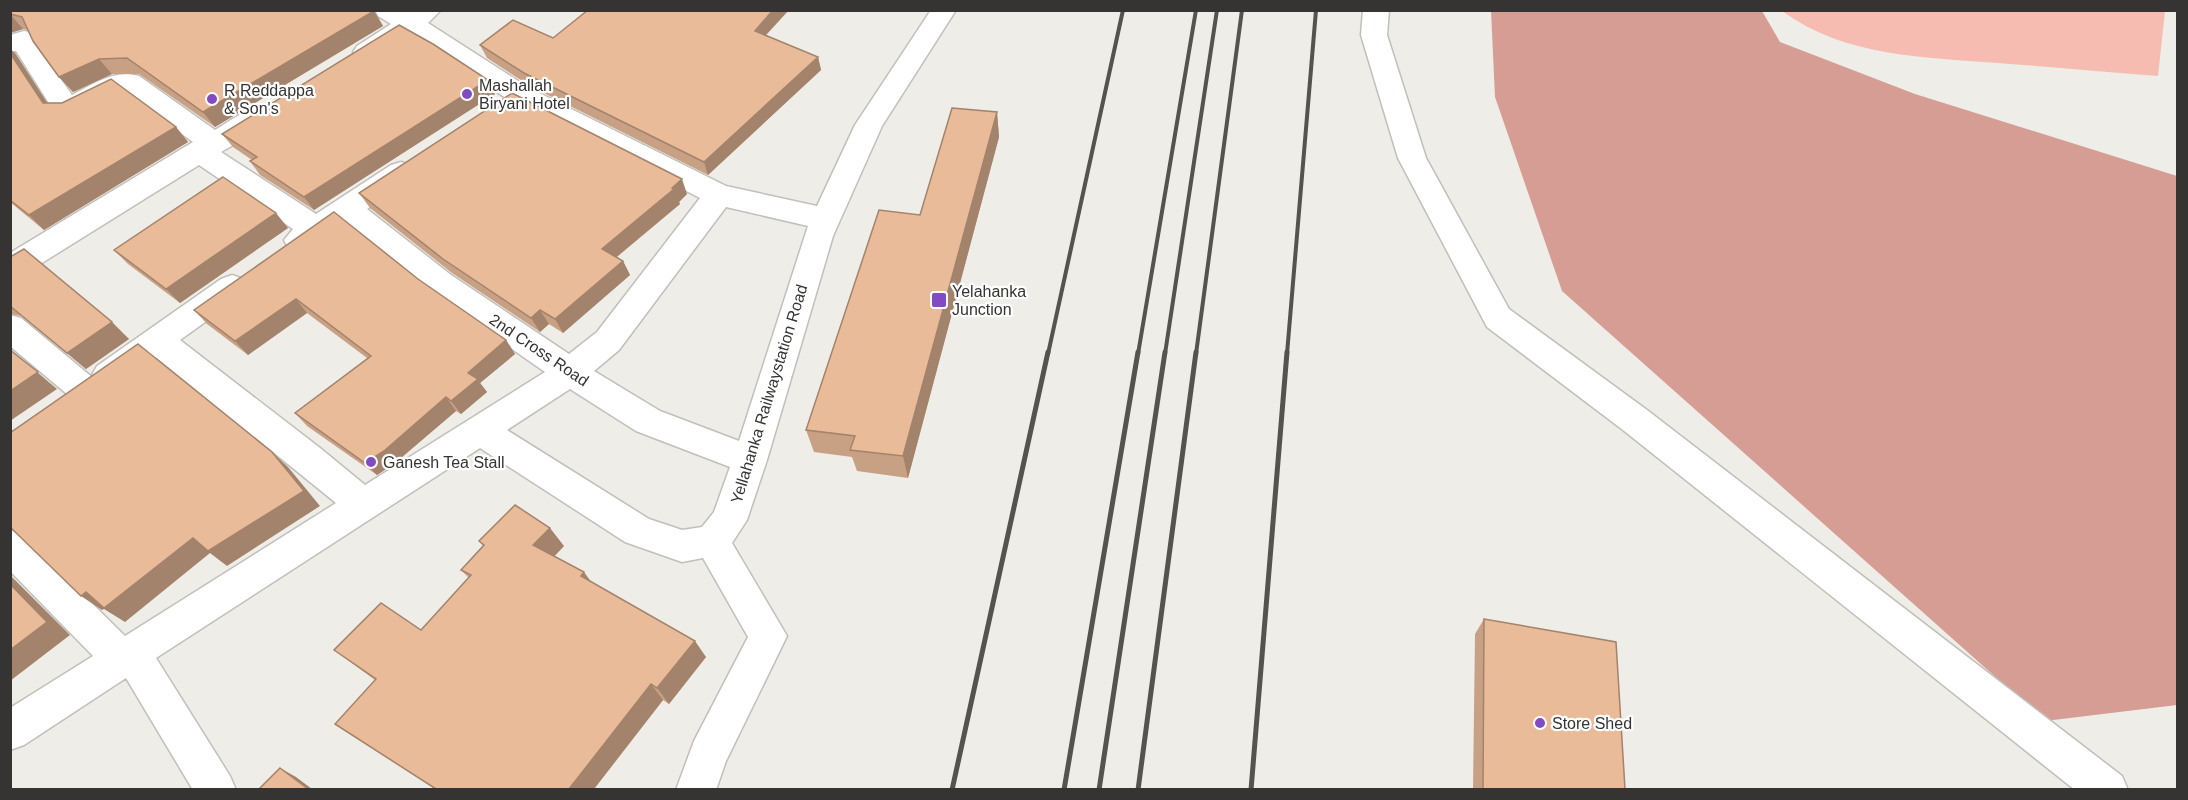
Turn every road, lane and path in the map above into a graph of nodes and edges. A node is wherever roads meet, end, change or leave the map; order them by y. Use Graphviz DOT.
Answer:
graph roads {
  1 [pos="944,10"];
  2 [pos="408,15"];
  3 [pos="1375,23"];
  4 [pos="10,45"];
  5 [pos="345,65"];
  6 [pos="519,94"];
  7 [pos="286,101"];
  8 [pos="490,113"];
  9 [pos="207,147"];
  10 [pos="423,157"];
  11 [pos="719,195"];
  12 [pos="346,208"];
  13 [pos="825,219"];
  14 [pos="314,228"];
  15 [pos="10,268"];
  16 [pos="10,327"];
  17 [pos="158,340"];
  18 [pos="570,372"];
  19 [pos="478,429"];
  20 [pos="750,460"];
  21 [pos="362,504"];
  22 [pos="712,541"];
  23 [pos="10,546"];
  24 [pos="127,655"];
  25 [pos="10,731"];
  26 [pos="216,789"];
  27 [pos="696,789"];
  28 [pos="2108,789"];
  1 -- 13 [label="street, Yellahanka Railwaystation Road"];
  2 -- 5 [label="street"];
  2 -- 6 [label="street"];
  3 -- 28 [label="street"];
  4 -- 9 [label="street"];
  6 -- 8 [label="street"];
  6 -- 11 [label="street"];
  7 -- 9 [label="street"];
  9 -- 14 [label="street"];
  9 -- 15 [label="street"];
  10 -- 12 [label="street"];
  11 -- 13 [label="street"];
  11 -- 18 [label="street"];
  12 -- 14 [label="street"];
  12 -- 18 [label="street, 2nd Cross Road"];
  13 -- 20 [label="street, Yellahanka Railwaystation Road"];
  14 -- 17 [label="street"];
  16 -- 17 [label="street"];
  17 -- 21 [label="street"];
  18 -- 19 [label="street"];
  18 -- 20 [label="street, 2nd Cross Road"];
  19 -- 21 [label="street"];
  19 -- 22 [label="street"];
  20 -- 22 [label="street, Yellahanka Railwaystation Road"];
  21 -- 24 [label="street"];
  22 -- 27 [label="street"];
  23 -- 24 [label="street"];
  24 -- 25 [label="street"];
  24 -- 26 [label="street"];
}
